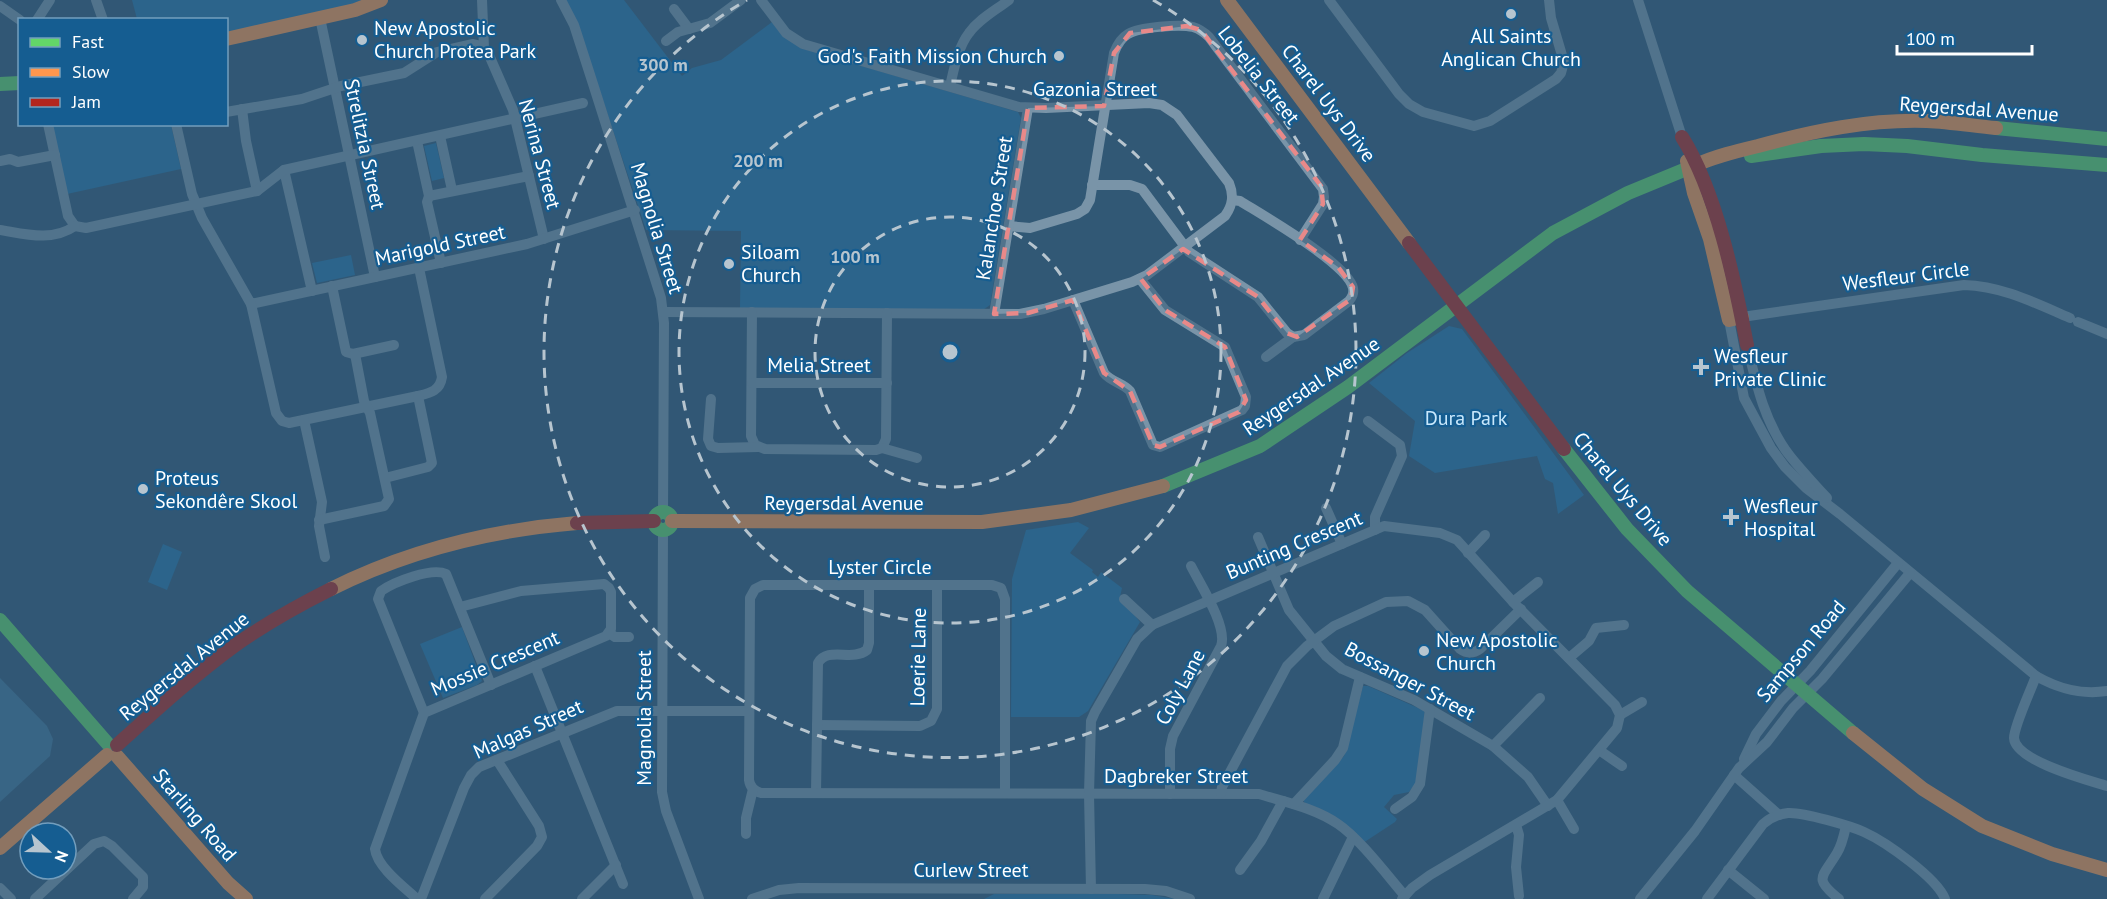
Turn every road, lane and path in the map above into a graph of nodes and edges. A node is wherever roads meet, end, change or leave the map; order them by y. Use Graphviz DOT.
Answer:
graph roads {
  1 [pos="50,0"];
  2 [pos="96,0"];
  3 [pos="381,0"];
  4 [pos="482,0"];
  5 [pos="561,0"];
  6 [pos="741,0"];
  7 [pos="761,0"];
  8 [pos="1009,0"];
  9 [pos="1227,0"];
  10 [pos="1329,0"];
  11 [pos="1549,0"];
  12 [pos="1638,0"];
  13 [pos="0,6"];
  14 [pos="674,9"];
  15 [pos="38,18"];
  16 [pos="102,18"];
  17 [pos="320,18"];
  18 [pos="18,19"];
  19 [pos="688,29"];
  20 [pos="228,39"];
  21 [pos="666,41"];
  22 [pos="484,48"];
  23 [pos="18,83"];
  24 [pos="0,84"];
  25 [pos="950,86"];
  26 [pos="335,88"];
  27 [pos="583,103"];
  28 [pos="1104,106"];
  29 [pos="1028,108"];
  30 [pos="242,109"];
  31 [pos="228,112"];
  32 [pos="515,119"];
  33 [pos="48,126"];
  34 [pos="176,126"];
  35 [pos="440,136"];
  36 [pos="1682,137"];
  37 [pos="2107,139"];
  38 [pos="417,141"];
  39 [pos="55,155"];
  40 [pos="350,155"];
  41 [pos="0,161"];
  42 [pos="2107,165"];
  43 [pos="284,170"];
  44 [pos="1690,171"];
  45 [pos="529,176"];
  46 [pos="1092,185"];
  47 [pos="452,190"];
  48 [pos="257,191"];
  49 [pos="429,196"];
  50 [pos="1232,200"];
  51 [pos="196,204"];
  52 [pos="634,210"];
  53 [pos="75,226"];
  54 [pos="1009,226"];
  55 [pos="0,230"];
  56 [pos="544,239"];
  57 [pos="1300,240"];
  58 [pos="1185,247"];
  59 [pos="441,263"];
  60 [pos="419,268"];
  61 [pos="375,277"];
  62 [pos="1140,279"];
  63 [pos="332,286"];
  64 [pos="312,291"];
  65 [pos="1073,300"];
  66 [pos="251,304"];
  67 [pos="1456,305"];
  68 [pos="663,312"];
  69 [pos="752,312"];
  70 [pos="887,313"];
  71 [pos="994,314"];
  72 [pos="1736,318"];
  73 [pos="2107,334"];
  74 [pos="1293,337"];
  75 [pos="394,345"];
  76 [pos="1747,345"];
  77 [pos="355,354"];
  78 [pos="1266,357"];
  79 [pos="752,383"];
  80 [pos="887,383"];
  81 [pos="418,396"];
  82 [pos="711,399"];
  83 [pos="367,407"];
  84 [pos="303,420"];
  85 [pos="1368,421"];
  86 [pos="758,447"];
  87 [pos="882,447"];
  88 [pos="917,458"];
  89 [pos="385,478"];
  90 [pos="1326,508"];
  91 [pos="1840,514"];
  92 [pos="319,520"];
  93 [pos="663,521"];
  94 [pos="1375,530"];
  95 [pos="1485,536"];
  96 [pos="1258,537"];
  97 [pos="1342,544"];
  98 [pos="1468,553"];
  99 [pos="326,557"];
  100 [pos="1898,563"];
  101 [pos="1191,566"];
  102 [pos="1274,573"];
  103 [pos="1910,573"];
  104 [pos="1538,582"];
  105 [pos="870,585"];
  106 [pos="937,585"];
  107 [pos="1124,598"];
  108 [pos="1209,601"];
  109 [pos="1517,605"];
  110 [pos="460,607"];
  111 [pos="0,620"];
  112 [pos="1152,625"];
  113 [pos="1624,625"];
  114 [pos="609,633"];
  115 [pos="628,637"];
  116 [pos="1314,641"];
  117 [pos="1569,658"];
  118 [pos="535,666"];
  119 [pos="2036,676"];
  120 [pos="1360,677"];
  121 [pos="491,685"];
  122 [pos="1796,685"];
  123 [pos="2107,691"];
  124 [pos="1807,695"];
  125 [pos="1540,698"];
  126 [pos="1642,702"];
  127 [pos="1430,709"];
  128 [pos="661,711"];
  129 [pos="749,711"];
  130 [pos="424,713"];
  131 [pos="1620,715"];
  132 [pos="817,725"];
  133 [pos="562,732"];
  134 [pos="1493,746"];
  135 [pos="112,750"];
  136 [pos="1599,750"];
  137 [pos="497,760"];
  138 [pos="1622,766"];
  139 [pos="1737,771"];
  140 [pos="2107,786"];
  141 [pos="753,789"];
  142 [pos="816,793"];
  143 [pos="1005,793"];
  144 [pos="1089,794"];
  145 [pos="1170,794"];
  146 [pos="1221,794"];
  147 [pos="1288,803"];
  148 [pos="1553,803"];
  149 [pos="1395,809"];
  150 [pos="1779,815"];
  151 [pos="1516,825"];
  152 [pos="1846,826"];
  153 [pos="1574,829"];
  154 [pos="746,834"];
  155 [pos="1353,837"];
  156 [pos="0,848"];
  157 [pos="616,865"];
  158 [pos="1240,870"];
  159 [pos="1728,870"];
  160 [pos="2107,870"];
  161 [pos="623,884"];
  162 [pos="0,888"];
  163 [pos="1090,889"];
  164 [pos="979,894"];
  165 [pos="1519,896"];
  166 [pos="239,897"];
  167 [pos="1404,897"];
  168 [pos="11,899"];
  169 [pos="35,899"];
  170 [pos="133,899"];
  171 [pos="419,899"];
  172 [pos="485,899"];
  173 [pos="582,899"];
  174 [pos="699,899"];
  175 [pos="752,899"];
  176 [pos="1190,899"];
  177 [pos="1323,899"];
  178 [pos="1640,899"];
  179 [pos="1707,899"];
  180 [pos="1764,899"];
  181 [pos="1839,899"];
  182 [pos="1945,899"];
  1 -- 15 [label="street"];
  2 -- 16 [label="street"];
  3 -- 17 [label="main road"];
  4 -- 22 [label="street, Nerina Street"];
  5 -- 52 [label="street, Magnolia Street"];
  6 -- 19 [label="street"];
  7 -- 25 [label="street, Gazonia Street"];
  8 -- 25 [label="street"];
  9 -- 67 [label="main road, Charel Uys Drive"];
  10 -- 11 [label="street"];
  12 -- 36 [label="street"];
  13 -- 18 [label="street"];
  14 -- 19 [label="street"];
  17 -- 20 [label="main road"];
  17 -- 26 [label="street, Strelitzia Street"];
  19 -- 21 [label="street"];
  22 -- 26 [label="street"];
  22 -- 32 [label="street, Nerina Street"];
  23 -- 24 [label="main road"];
  25 -- 29 [label="street, Gazonia Street"];
  26 -- 30 [label="street"];
  26 -- 40 [label="street, Strelitzia Street"];
  27 -- 32 [label="street"];
  28 -- 29 [label="street, Gazonia Street"];
  28 -- 46 [label="street"];
  28 -- 50 [label="street, Gazonia Street"];
  28 -- 57 [label="street, Lobelia Street"];
  29 -- 54 [label="street, Kalanchoe Street"];
  30 -- 31 [label="street"];
  30 -- 48 [label="street"];
  32 -- 35 [label="street"];
  32 -- 45 [label="street, Nerina Street"];
  33 -- 39 [label="street"];
  34 -- 51 [label="street"];
  35 -- 38 [label="street"];
  35 -- 47 [label="street"];
  36 -- 44 [label="main road"];
  37 -- 44 [label="main road, Reygersdal Avenue"];
  38 -- 40 [label="street"];
  38 -- 49 [label="street"];
  39 -- 41 [label="street"];
  39 -- 53 [label="street"];
  40 -- 43 [label="street"];
  40 -- 61 [label="street, Strelitzia Street"];
  42 -- 44 [label="main road, Reygersdal Avenue"];
  43 -- 48 [label="street"];
  43 -- 64 [label="street"];
  44 -- 67 [label="main road, Reygersdal Avenue"];
  44 -- 72 [label="main road"];
  45 -- 47 [label="street"];
  45 -- 56 [label="street, Nerina Street"];
  46 -- 54 [label="street"];
  46 -- 58 [label="street"];
  47 -- 49 [label="street"];
  48 -- 51 [label="street"];
  49 -- 59 [label="street"];
  50 -- 57 [label="street"];
  50 -- 58 [label="street"];
  51 -- 53 [label="street"];
  51 -- 66 [label="street"];
  52 -- 56 [label="street, Marigold Street"];
  52 -- 68 [label="street, Magnolia Street"];
  53 -- 55 [label="street"];
  54 -- 71 [label="street, Kalanchoe Street"];
  56 -- 59 [label="street, Marigold Street"];
  57 -- 74 [label="street"];
  58 -- 62 [label="street"];
  58 -- 74 [label="street"];
  59 -- 60 [label="street, Marigold Street"];
  60 -- 61 [label="street, Marigold Street"];
  60 -- 81 [label="street"];
  61 -- 63 [label="street, Marigold Street"];
  62 -- 65 [label="street"];
  62 -- 65 [label="street"];
  63 -- 64 [label="street, Marigold Street"];
  63 -- 77 [label="street"];
  64 -- 66 [label="street, Marigold Street"];
  65 -- 71 [label="street"];
  66 -- 84 [label="street"];
  67 -- 93 [label="main road, Reygersdal Avenue"];
  67 -- 122 [label="main road, Charel Uys Drive"];
  68 -- 69 [label="street"];
  68 -- 93 [label="street, Magnolia Street"];
  69 -- 70 [label="street"];
  69 -- 79 [label="street"];
  70 -- 71 [label="street"];
  70 -- 80 [label="street"];
  72 -- 73 [label="street, Wesfleur Circle"];
  72 -- 76 [label="main road"];
  72 -- 91 [label="street"];
  74 -- 78 [label="street"];
  75 -- 77 [label="street"];
  76 -- 91 [label="street"];
  77 -- 83 [label="street"];
  79 -- 80 [label="street, Melia Street"];
  79 -- 86 [label="street"];
  80 -- 87 [label="street"];
  81 -- 83 [label="street"];
  81 -- 89 [label="street"];
  82 -- 86 [label="street"];
  83 -- 84 [label="street"];
  83 -- 89 [label="street"];
  84 -- 92 [label="street"];
  85 -- 94 [label="street"];
  86 -- 87 [label="street"];
  87 -- 88 [label="street"];
  89 -- 92 [label="street"];
  90 -- 97 [label="street"];
  91 -- 100 [label="street"];
  92 -- 99 [label="street"];
  93 -- 128 [label="street, Magnolia Street"];
  93 -- 135 [label="main road, Reygersdal Avenue"];
  94 -- 97 [label="street, Bunting Crescent"];
  94 -- 98 [label="street, Bunting Crescent"];
  95 -- 98 [label="street"];
  96 -- 102 [label="street, Bossanger Street"];
  97 -- 102 [label="street, Bunting Crescent"];
  98 -- 109 [label="street, Bunting Crescent"];
  100 -- 103 [label="street"];
  100 -- 122 [label="street, Sampson Road"];
  101 -- 108 [label="street, Coly Lane"];
  102 -- 108 [label="street, Bunting Crescent"];
  102 -- 116 [label="street, Bossanger Street"];
  103 -- 119 [label="street"];
  103 -- 124 [label="street, Sampson Road"];
  104 -- 109 [label="street"];
  105 -- 106 [label="street, Lyster Circle"];
  105 -- 129 [label="street, Lyster Circle"];
  105 -- 132 [label="street"];
  106 -- 132 [label="street, Loerie Lane"];
  106 -- 143 [label="street, Lyster Circle"];
  107 -- 112 [label="street"];
  108 -- 112 [label="street, Bunting Crescent"];
  108 -- 145 [label="street, Coly Lane"];
  109 -- 116 [label="street"];
  109 -- 117 [label="street, Bunting Crescent"];
  110 -- 114 [label="street"];
  110 -- 121 [label="street"];
  110 -- 130 [label="street"];
  111 -- 135 [label="main road, Starling Road"];
  112 -- 144 [label="street, Bunting Crescent"];
  113 -- 117 [label="street"];
  114 -- 115 [label="street"];
  114 -- 118 [label="street, Mossie Crescent"];
  116 -- 120 [label="street, Bossanger Street"];
  116 -- 146 [label="street"];
  117 -- 131 [label="street, Bunting Crescent"];
  118 -- 121 [label="street, Mossie Crescent"];
  118 -- 133 [label="street"];
  119 -- 123 [label="street"];
  119 -- 140 [label="street"];
  120 -- 127 [label="street, Bossanger Street"];
  120 -- 147 [label="street"];
  121 -- 130 [label="street, Mossie Crescent"];
  122 -- 124 [label="main road, Charel Uys Drive"];
  122 -- 139 [label="street, Sampson Road"];
  124 -- 139 [label="street, Sampson Road"];
  124 -- 160 [label="main road, Charel Uys Drive"];
  125 -- 134 [label="street"];
  126 -- 131 [label="street"];
  127 -- 134 [label="street, Bossanger Street"];
  127 -- 149 [label="street"];
  128 -- 129 [label="street, Malgas Street"];
  128 -- 133 [label="street, Malgas Street"];
  128 -- 174 [label="street, Magnolia Street"];
  129 -- 141 [label="street, Lyster Circle"];
  130 -- 171 [label="street, Mossie Crescent"];
  131 -- 136 [label="street"];
  132 -- 142 [label="street"];
  133 -- 137 [label="street, Malgas Street"];
  133 -- 157 [label="street"];
  134 -- 148 [label="street, Bossanger Street"];
  135 -- 156 [label="main road, Reygersdal Avenue"];
  135 -- 166 [label="main road, Starling Road"];
  136 -- 138 [label="street"];
  136 -- 148 [label="street"];
  137 -- 171 [label="street, Malgas Street"];
  137 -- 172 [label="street"];
  139 -- 150 [label="street"];
  139 -- 178 [label="street, Sampson Road"];
  141 -- 142 [label="street"];
  141 -- 154 [label="street, Lyster Circle"];
  142 -- 143 [label="street"];
  143 -- 144 [label="street"];
  144 -- 145 [label="street, Dagbreker Street"];
  144 -- 163 [label="street, Bunting Crescent"];
  145 -- 146 [label="street, Dagbreker Street"];
  146 -- 147 [label="street, Dagbreker Street"];
  147 -- 155 [label="street, Dagbreker Street"];
  147 -- 158 [label="street"];
  148 -- 151 [label="street"];
  148 -- 153 [label="street, Bossanger Street"];
  150 -- 152 [label="street"];
  150 -- 159 [label="street"];
  151 -- 165 [label="street"];
  151 -- 167 [label="street"];
  152 -- 181 [label="street"];
  152 -- 182 [label="street"];
  155 -- 167 [label="street, Dagbreker Street"];
  155 -- 177 [label="street"];
  157 -- 161 [label="street"];
  157 -- 173 [label="street"];
  159 -- 179 [label="street"];
  159 -- 180 [label="street"];
  162 -- 168 [label="street"];
  163 -- 164 [label="street, Curlew Street"];
  163 -- 176 [label="street, Curlew Street"];
  164 -- 175 [label="street, Curlew Street"];
  169 -- 170 [label="street"];
}
